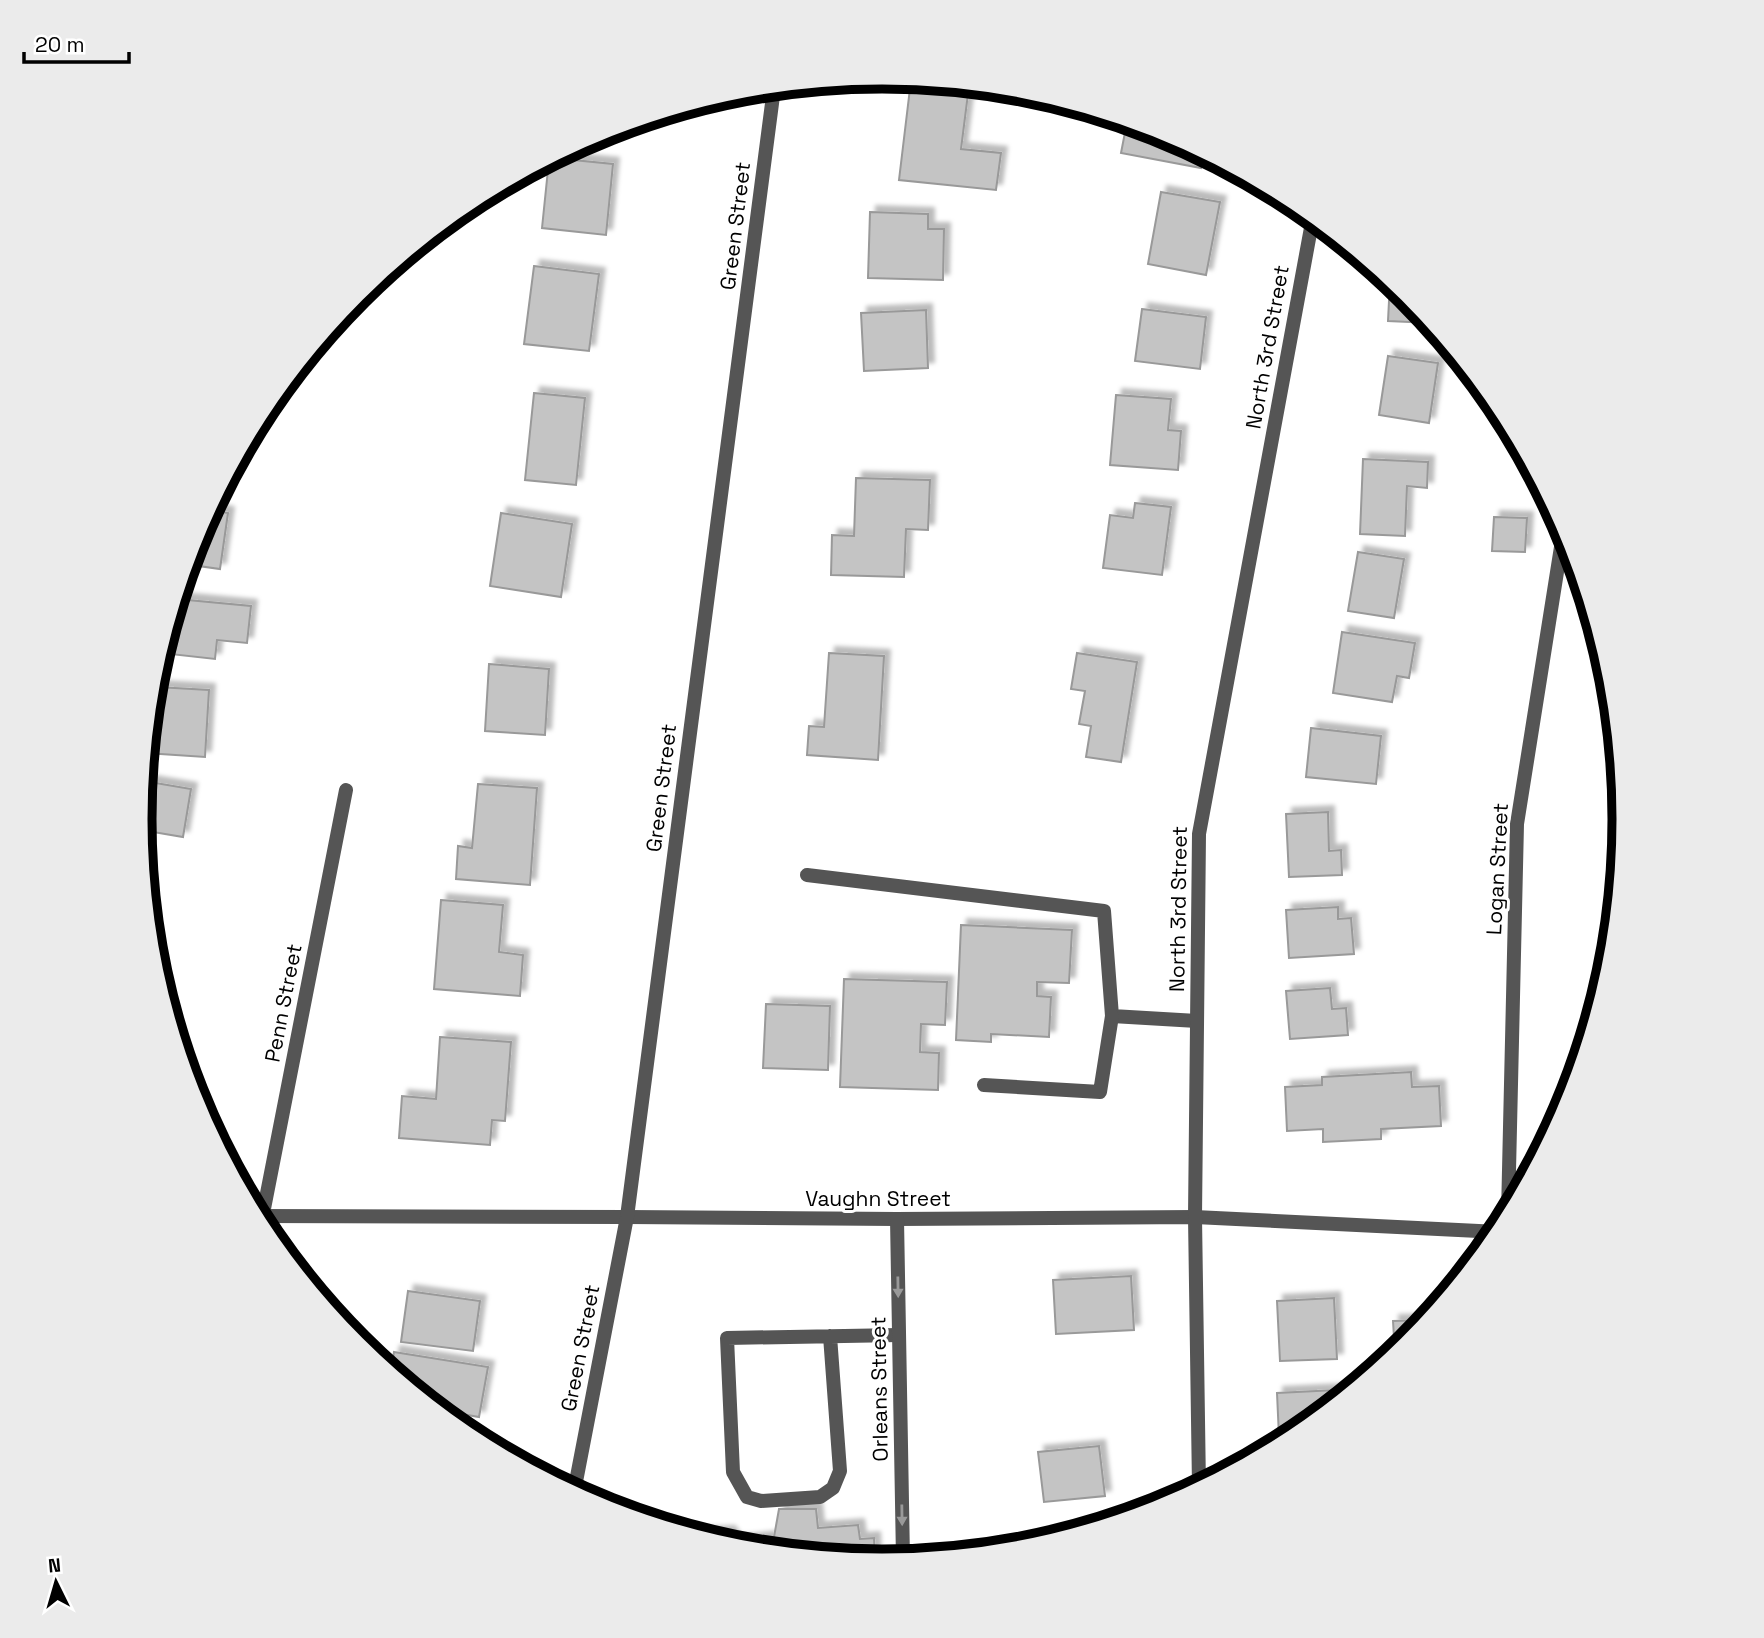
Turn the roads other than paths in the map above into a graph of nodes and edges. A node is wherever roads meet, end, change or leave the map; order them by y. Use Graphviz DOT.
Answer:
graph roads {
  1 [pos="773,97"];
  2 [pos="1310,228"];
  3 [pos="1560,551"];
  4 [pos="346,790"];
  5 [pos="807,875"];
  6 [pos="1112,1016"];
  7 [pos="1197,1021"];
  8 [pos="984,1085"];
  9 [pos="1508,1193"];
  10 [pos="263,1205"];
  11 [pos="627,1217"];
  12 [pos="1195,1217"];
  13 [pos="272,1219"];
  14 [pos="897,1219"];
  15 [pos="1484,1231"];
  16 [pos="899,1335"];
  17 [pos="830,1336"];
  18 [pos="1199,1476"];
  19 [pos="576,1481"];
  20 [pos="903,1548"];
  1 -- 11 [label="street, Green Street"];
  2 -- 7 [label="street, North 3rd Street"];
  3 -- 9 [label="street, Logan Street"];
  4 -- 10 [label="street, Penn Street"];
  5 -- 6 [label="street"];
  6 -- 7 [label="street"];
  6 -- 8 [label="street"];
  7 -- 12 [label="street, North 3rd Street"];
  11 -- 13 [label="street, Vaughn Street"];
  11 -- 14 [label="street, Vaughn Street"];
  11 -- 19 [label="street, Green Street"];
  12 -- 14 [label="street, Vaughn Street"];
  12 -- 15 [label="street, Vaughn Street"];
  12 -- 18 [label="street, North 3rd Street"];
  14 -- 16 [label="street, Orleans Street, one-way"];
  16 -- 17 [label="street"];
  16 -- 20 [label="street, Orleans Street, one-way"];
  17 -- 17 [label="street"];
}
